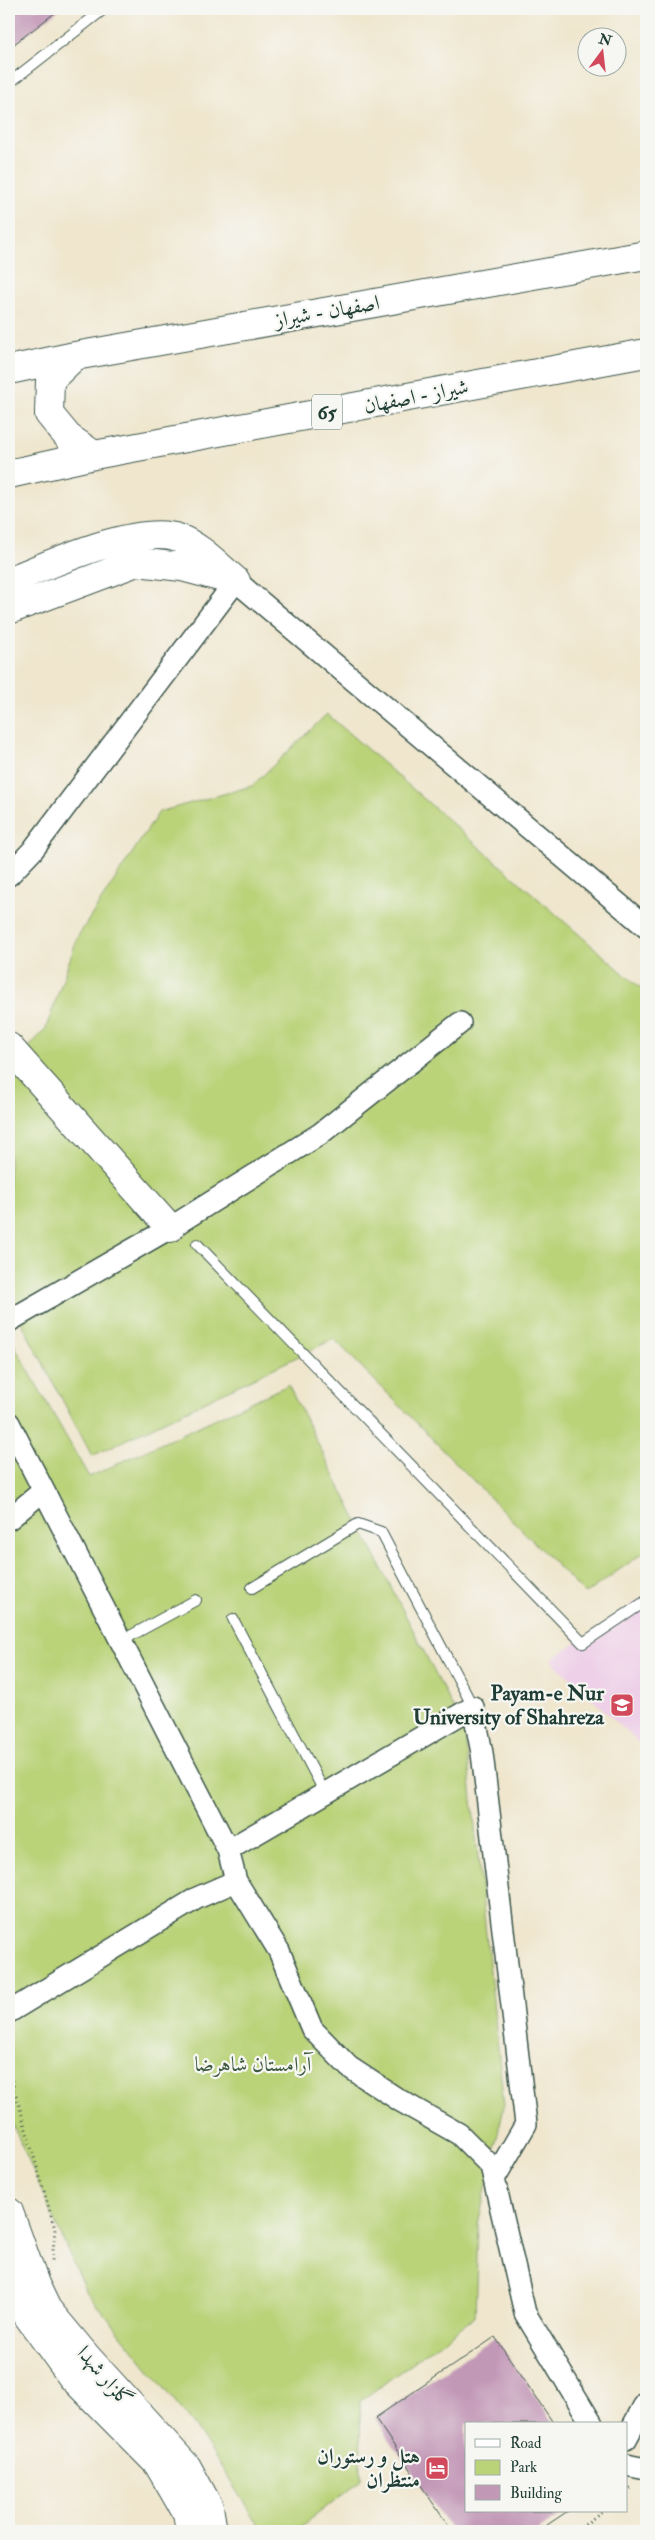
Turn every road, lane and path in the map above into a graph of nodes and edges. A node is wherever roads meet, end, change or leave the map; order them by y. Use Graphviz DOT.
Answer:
graph roads {
  1 [pos="104,9"];
  2 [pos="9,83"];
  3 [pos="646,255"];
  4 [pos="646,353"];
  5 [pos="75,356"];
  6 [pos="9,370"];
  7 [pos="94,455"];
  8 [pos="9,474"];
  9 [pos="9,581"];
  10 [pos="236,581"];
  11 [pos="9,610"];
  12 [pos="9,876"];
  13 [pos="646,926"];
  14 [pos="460,1023"];
  15 [pos="9,1047"];
  16 [pos="170,1228"];
  17 [pos="197,1244"];
  18 [pos="9,1321"];
  19 [pos="9,1423"];
  20 [pos="43,1491"];
  21 [pos="9,1519"];
  22 [pos="252,1588"];
  23 [pos="196,1600"];
  24 [pos="646,1601"];
  25 [pos="233,1619"];
  26 [pos="121,1641"];
  27 [pos="473,1707"];
  28 [pos="325,1793"];
  29 [pos="228,1850"];
  30 [pos="236,1881"];
  31 [pos="9,2012"];
  32 [pos="9,2071"];
  33 [pos="494,2179"];
  34 [pos="9,2212"];
  35 [pos="52,2264"];
  36 [pos="9,2272"];
  37 [pos="646,2402"];
  38 [pos="591,2422"];
  39 [pos="628,2435"];
  40 [pos="628,2465"];
  41 [pos="646,2469"];
  42 [pos="601,2512"];
  43 [pos="190,2531"];
  44 [pos="213,2531"];
  45 [pos="577,2531"];
  1 -- 2 [label="lane"];
  3 -- 5 [label="main road, اصفهان - شیراز"];
  4 -- 7 [label="main road, شیراز - اصفهان / 65"];
  5 -- 6 [label="main road, اصفهان - شیراز"];
  5 -- 7 [label="main road"];
  7 -- 8 [label="main road, شیراز - اصفهان / 65"];
  9 -- 10 [label="main road"];
  10 -- 11 [label="main road"];
  10 -- 12 [label="street"];
  10 -- 13 [label="street"];
  14 -- 16 [label="street"];
  15 -- 16 [label="main road"];
  16 -- 18 [label="street"];
  17 -- 24 [label="lane"];
  19 -- 20 [label="street"];
  20 -- 21 [label="street"];
  20 -- 26 [label="street"];
  22 -- 27 [label="lane"];
  23 -- 26 [label="lane"];
  25 -- 28 [label="lane"];
  26 -- 29 [label="street"];
  27 -- 28 [label="street"];
  27 -- 33 [label="street"];
  28 -- 29 [label="street"];
  29 -- 30 [label="street"];
  30 -- 31 [label="street"];
  30 -- 33 [label="street"];
  32 -- 35 [label="path"];
  33 -- 38 [label="street"];
  34 -- 44 [label="main road, گلزار شهدا"];
  36 -- 43 [label="main road, گلزار شهدا"];
  37 -- 39 [label="street"];
  40 -- 41 [label="street"];
  42 -- 45 [label="path"];
}
